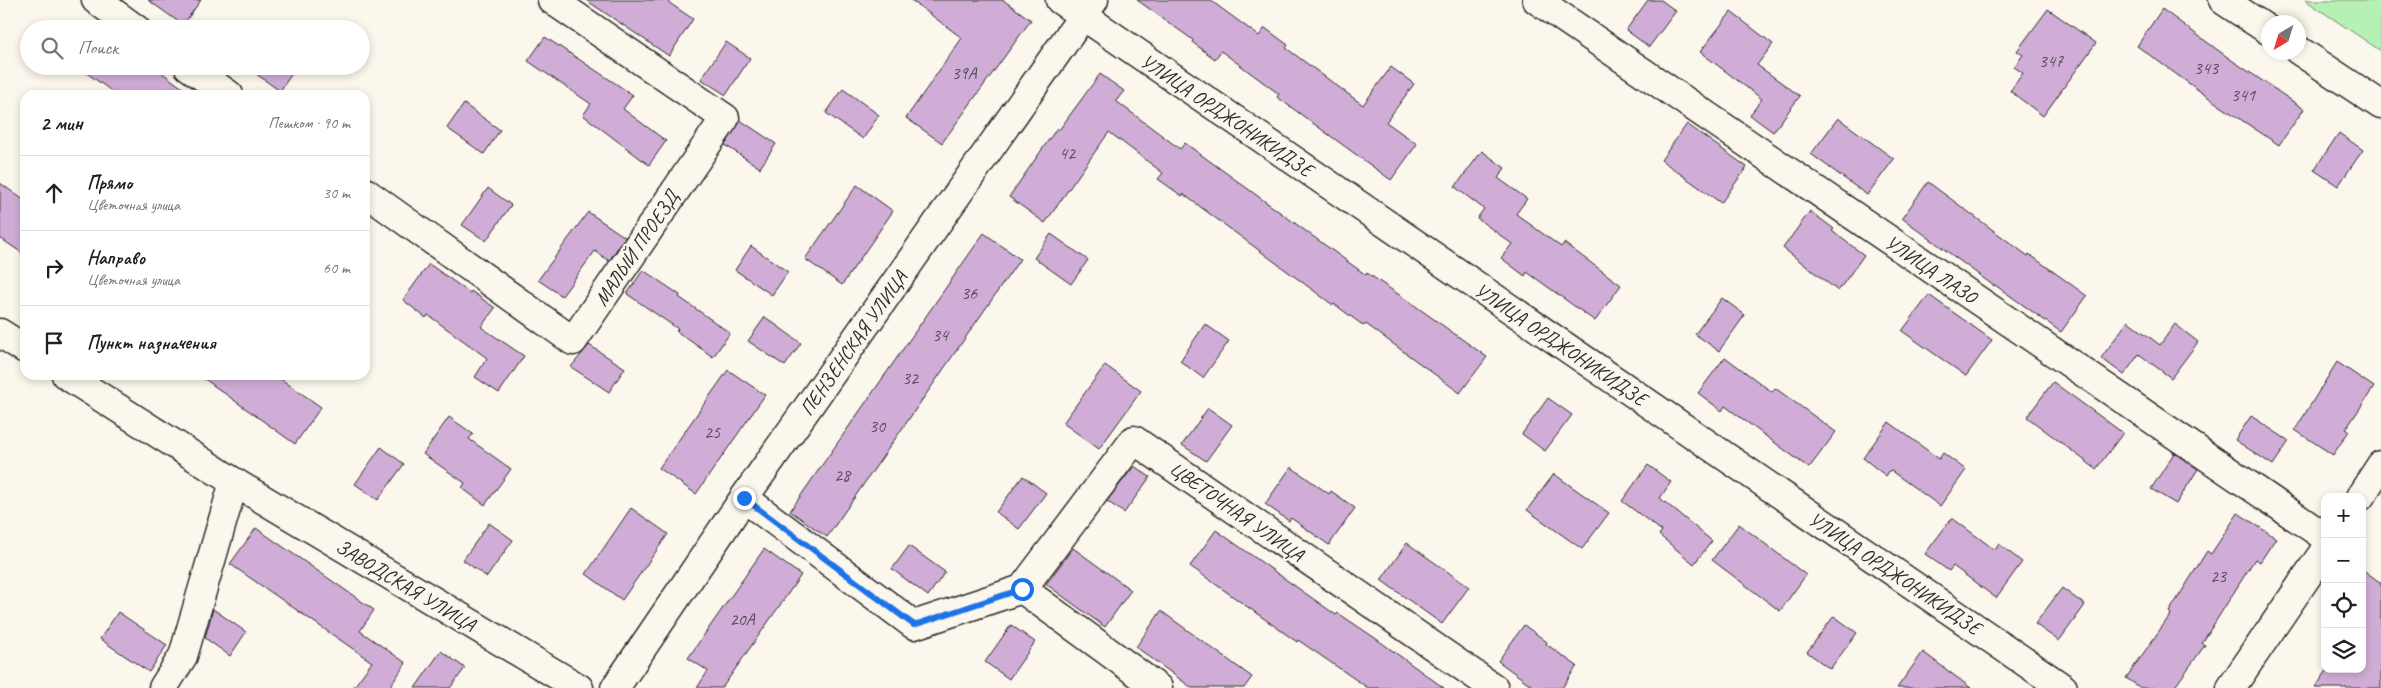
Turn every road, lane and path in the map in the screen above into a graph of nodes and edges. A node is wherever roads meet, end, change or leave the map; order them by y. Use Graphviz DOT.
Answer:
graph roads {
  1 [pos="96,0"];
  2 [pos="552,0"];
  3 [pos="1060,0"];
  4 [pos="1536,0"];
  5 [pos="2223,0"];
  6 [pos="1088,8"];
  7 [pos="124,20"];
  8 [pos="2261,25"];
  9 [pos="2306,55"];
  10 [pos="201,75"];
  11 [pos="222,90"];
  12 [pos="2381,105"];
  13 [pos="370,196"];
  14 [pos="0,333"];
  15 [pos="20,346"];
  16 [pos="74,380"];
  17 [pos="2381,465"];
  18 [pos="234,482"];
  19 [pos="2363,493"];
  20 [pos="744,498"];
  21 [pos="2321,534"];
  22 [pos="2321,556"];
  23 [pos="1022,589"];
  24 [pos="163,688"];
  25 [pos="578,688"];
  26 [pos="615,688"];
  27 [pos="1158,688"];
  28 [pos="1494,688"];
  29 [pos="2063,688"];
  30 [pos="2231,688"];
  1 -- 7 [label="street"];
  2 -- 13 [label="street, МАЛЫЙ ПРОЕЗД"];
  3 -- 6 [label="street, УЛИЦА ОРДЖОНИКИДЗЕ"];
  4 -- 21 [label="street, УЛИЦА ЛАЗО"];
  5 -- 8 [label="street"];
  6 -- 20 [label="street, ПЕНЗЕНСКАЯ УЛИЦА"];
  6 -- 29 [label="street, УЛИЦА ОРДЖОНИКИДЗЕ"];
  9 -- 12 [label="street"];
  10 -- 11 [label="street"];
  14 -- 15 [label="street"];
  16 -- 18 [label="street, ЗАВОДСКАЯ УЛИЦА"];
  17 -- 19 [label="street"];
  18 -- 24 [label="street"];
  18 -- 25 [label="street, ЗАВОДСКАЯ УЛИЦА"];
  20 -- 23 [label="street"];
  20 -- 26 [label="street, ПЕНЗЕНСКАЯ УЛИЦА"];
  22 -- 30 [label="street"];
  23 -- 27 [label="street"];
  23 -- 28 [label="street, ЦВЕТОЧНАЯ УЛИЦА"];
}
